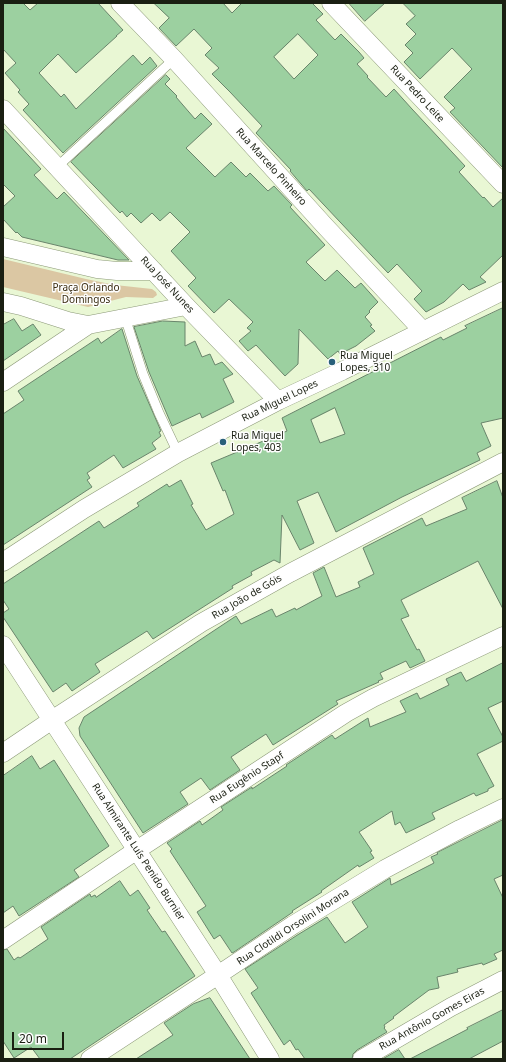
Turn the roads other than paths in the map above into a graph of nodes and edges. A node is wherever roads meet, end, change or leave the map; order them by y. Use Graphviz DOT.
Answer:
graph roads {
  1 [pos="120,3"];
  2 [pos="332,3"];
  3 [pos="174,59"];
  4 [pos="3,109"];
  5 [pos="57,167"];
  6 [pos="503,184"];
  7 [pos="3,247"];
  8 [pos="154,271"];
  9 [pos="503,291"];
  10 [pos="3,302"];
  11 [pos="186,306"];
  12 [pos="125,317"];
  13 [pos="88,325"];
  14 [pos="423,331"];
  15 [pos="3,382"];
  16 [pos="278,401"];
  17 [pos="178,453"];
  18 [pos="503,462"];
  19 [pos="3,562"];
  20 [pos="503,636"];
  21 [pos="3,645"];
  22 [pos="52,720"];
  23 [pos="3,753"];
  24 [pos="503,808"];
  25 [pos="137,850"];
  26 [pos="3,940"];
  27 [pos="218,975"];
  28 [pos="503,980"];
  29 [pos="90,1059"];
  30 [pos="270,1059"];
  31 [pos="362,1059"];
  1 -- 3 [label="street, Rua Marcelo Pinheiro"];
  2 -- 6 [label="street, Rua Pedro Leite"];
  3 -- 5 [label="lane"];
  3 -- 14 [label="street, Rua Marcelo Pinheiro"];
  4 -- 5 [label="street, Rua José Nunes"];
  5 -- 8 [label="street, Rua José Nunes"];
  7 -- 8 [label="street"];
  8 -- 11 [label="street, Rua José Nunes"];
  9 -- 14 [label="street, Rua Miguel Lopes"];
  10 -- 13 [label="street"];
  11 -- 12 [label="street"];
  11 -- 16 [label="street, Rua José Nunes"];
  12 -- 13 [label="street"];
  12 -- 17 [label="lane"];
  13 -- 15 [label="street"];
  14 -- 16 [label="street, Rua Miguel Lopes"];
  16 -- 17 [label="street, Rua Miguel Lopes"];
  17 -- 19 [label="street, Rua Miguel Lopes"];
  18 -- 22 [label="street, Rua João de Góis"];
  20 -- 25 [label="street, Rua Eugênio Stapf"];
  21 -- 22 [label="street, Rua Almirante Luís Penido Burnier"];
  22 -- 23 [label="street, Rua João de Góis"];
  22 -- 25 [label="street, Rua Almirante Luís Penido Burnier"];
  24 -- 27 [label="street, Rua Clotildi Orsolini Morana"];
  25 -- 26 [label="street, Rua Eugênio Stapf"];
  25 -- 27 [label="street, Rua Almirante Luís Penido Burnier"];
  27 -- 29 [label="street, Rua Clotildi Orsolini Morana"];
  27 -- 30 [label="street, Rua Almirante Luís Penido Burnier"];
  28 -- 31 [label="street, Rua Antônio Gomes Eiras"];
}
